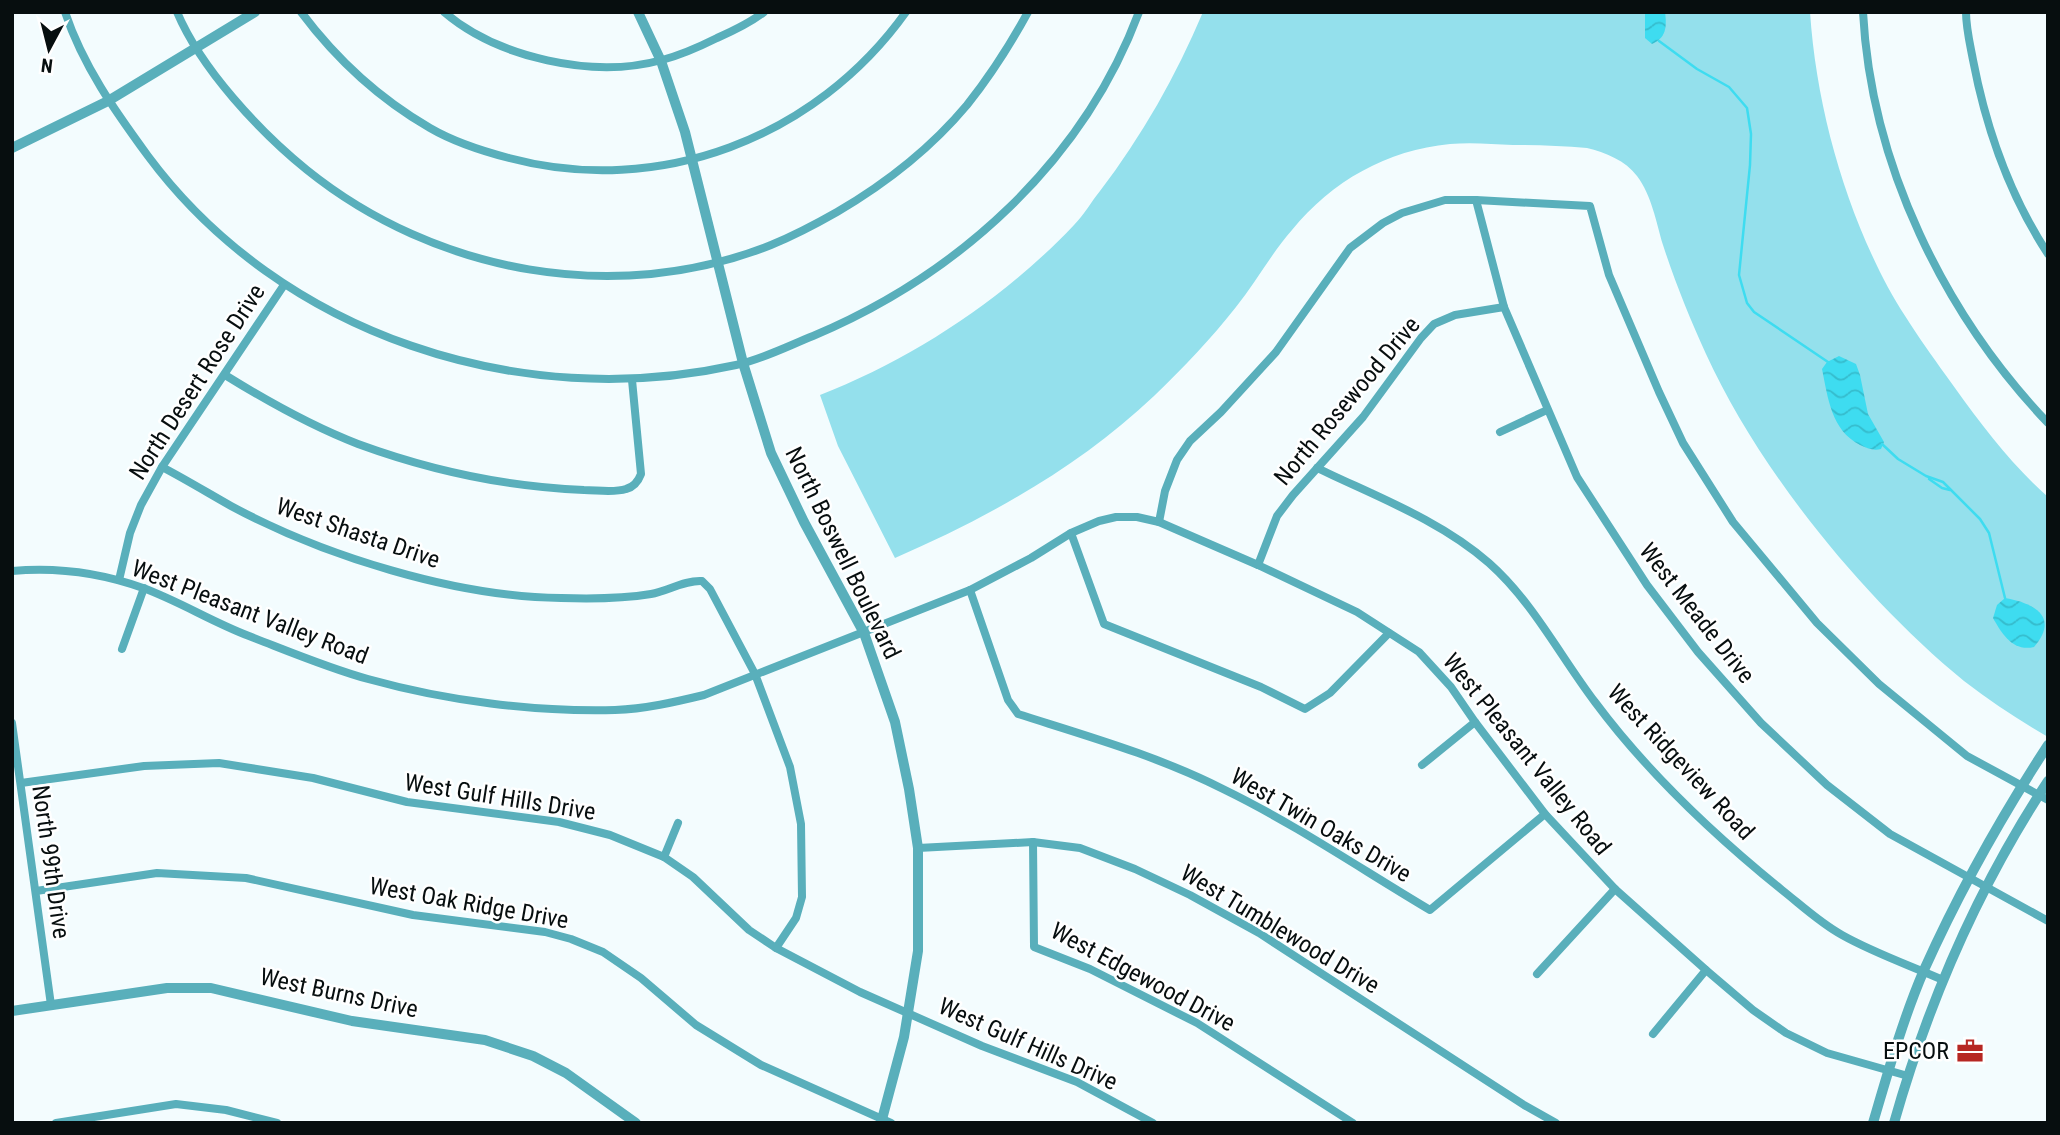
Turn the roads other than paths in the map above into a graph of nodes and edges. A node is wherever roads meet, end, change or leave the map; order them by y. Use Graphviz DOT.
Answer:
graph roads {
  1 [pos="65,12"];
  2 [pos="177,12"];
  3 [pos="255,12"];
  4 [pos="301,12"];
  5 [pos="444,12"];
  6 [pos="638,12"];
  7 [pos="764,12"];
  8 [pos="906,12"];
  9 [pos="1028,12"];
  10 [pos="1139,12"];
  11 [pos="1863,12"];
  12 [pos="1966,12"];
  13 [pos="197,48"];
  14 [pos="661,61"];
  15 [pos="108,102"];
  16 [pos="13,147"];
  17 [pos="693,160"];
  18 [pos="1476,200"];
  19 [pos="2048,254"];
  20 [pos="718,262"];
  21 [pos="284,285"];
  22 [pos="1504,307"];
  23 [pos="743,363"];
  24 [pos="225,375"];
  25 [pos="632,380"];
  26 [pos="1546,410"];
  27 [pos="2048,423"];
  28 [pos="1500,432"];
  29 [pos="162,467"];
  30 [pos="1317,468"];
  31 [pos="1159,522"];
  32 [pos="1071,533"];
  33 [pos="1258,565"];
  34 [pos="12,571"];
  35 [pos="119,580"];
  36 [pos="144,588"];
  37 [pos="970,590"];
  38 [pos="864,633"];
  39 [pos="1389,633"];
  40 [pos="122,649"];
  41 [pos="755,674"];
  42 [pos="1475,722"];
  43 [pos="12,723"];
  44 [pos="2048,745"];
  45 [pos="1422,765"];
  46 [pos="2048,781"];
  47 [pos="20,783"];
  48 [pos="2022,785"];
  49 [pos="2043,797"];
  50 [pos="1545,814"];
  51 [pos="678,823"];
  52 [pos="1033,842"];
  53 [pos="918,848"];
  54 [pos="664,857"];
  55 [pos="1969,877"];
  56 [pos="1987,888"];
  57 [pos="1615,889"];
  58 [pos="36,891"];
  59 [pos="2048,921"];
  60 [pos="776,948"];
  61 [pos="1706,970"];
  62 [pos="1924,971"];
  63 [pos="1537,974"];
  64 [pos="1943,980"];
  65 [pos="51,1005"];
  66 [pos="12,1010"];
  67 [pos="908,1012"];
  68 [pos="1653,1034"];
  69 [pos="1889,1070"];
  70 [pos="1908,1076"];
  71 [pos="70,1122"];
  72 [pos="885,1122"];
  73 [pos="56,1123"];
  74 [pos="277,1123"];
  75 [pos="636,1123"];
  76 [pos="1153,1123"];
  77 [pos="1353,1123"];
  78 [pos="1556,1123"];
  79 [pos="1873,1123"];
  80 [pos="1894,1123"];
  1 -- 15 [label="street"];
  2 -- 13 [label="street"];
  3 -- 13 [label="street"];
  4 -- 17 [label="street"];
  5 -- 14 [label="street"];
  6 -- 14 [label="street, North Boswell Boulevard"];
  7 -- 14 [label="street"];
  8 -- 17 [label="street"];
  9 -- 20 [label="street"];
  10 -- 23 [label="street"];
  11 -- 27 [label="street"];
  12 -- 19 [label="street"];
  13 -- 15 [label="street"];
  13 -- 20 [label="street"];
  14 -- 17 [label="street, North Boswell Boulevard"];
  15 -- 16 [label="street"];
  15 -- 21 [label="street"];
  17 -- 20 [label="street, North Boswell Boulevard"];
  18 -- 22 [label="street, West Meade Drive"];
  18 -- 31 [label="street"];
  18 -- 48 [label="street"];
  20 -- 23 [label="street, North Boswell Boulevard"];
  21 -- 24 [label="street, North Desert Rose Drive"];
  21 -- 25 [label="street"];
  22 -- 26 [label="street, West Meade Drive"];
  22 -- 30 [label="street, North Rosewood Drive"];
  23 -- 25 [label="street"];
  23 -- 38 [label="street, North Boswell Boulevard"];
  24 -- 25 [label="street"];
  24 -- 29 [label="street, North Desert Rose Drive"];
  26 -- 28 [label="street"];
  26 -- 55 [label="street, West Meade Drive"];
  29 -- 35 [label="street, North Desert Rose Drive"];
  29 -- 41 [label="street, West Shasta Drive"];
  30 -- 33 [label="street, North Rosewood Drive"];
  30 -- 62 [label="street, West Ridgeview Road"];
  31 -- 32 [label="street, West Pleasant Valley Road"];
  31 -- 33 [label="street, West Pleasant Valley Road"];
  32 -- 37 [label="street, West Pleasant Valley Road"];
  32 -- 39 [label="street"];
  33 -- 39 [label="street, West Pleasant Valley Road"];
  34 -- 35 [label="street, West Pleasant Valley Road"];
  35 -- 36 [label="street, West Pleasant Valley Road"];
  36 -- 40 [label="street"];
  36 -- 41 [label="street, West Pleasant Valley Road"];
  37 -- 38 [label="street, West Pleasant Valley Road"];
  37 -- 50 [label="street, West Twin Oaks Drive"];
  38 -- 41 [label="street, West Pleasant Valley Road"];
  38 -- 53 [label="street, North Boswell Boulevard"];
  39 -- 42 [label="street, West Pleasant Valley Road"];
  41 -- 60 [label="street, West Shasta Drive"];
  42 -- 45 [label="street"];
  42 -- 50 [label="street, West Pleasant Valley Road"];
  43 -- 47 [label="street, North 99th Drive"];
  44 -- 48 [label="street"];
  46 -- 49 [label="street"];
  47 -- 54 [label="street, West Gulf Hills Drive"];
  47 -- 58 [label="street, North 99th Drive"];
  48 -- 49 [label="street"];
  48 -- 55 [label="street"];
  49 -- 56 [label="street"];
  50 -- 57 [label="street, West Pleasant Valley Road"];
  51 -- 54 [label="street"];
  52 -- 53 [label="street, West Tumblewood Drive"];
  52 -- 77 [label="street, West Edgewood Drive"];
  52 -- 78 [label="street, West Tumblewood Drive"];
  53 -- 67 [label="street, North Boswell Boulevard"];
  54 -- 60 [label="street, West Gulf Hills Drive"];
  55 -- 56 [label="street, West Meade Drive"];
  55 -- 62 [label="street"];
  56 -- 59 [label="street, West Meade Drive"];
  56 -- 64 [label="street"];
  57 -- 61 [label="street, West Pleasant Valley Road"];
  57 -- 63 [label="street"];
  58 -- 65 [label="street, North 99th Drive"];
  58 -- 72 [label="street, West Oak Ridge Drive"];
  60 -- 67 [label="street, West Gulf Hills Drive"];
  61 -- 68 [label="street"];
  61 -- 69 [label="street, West Pleasant Valley Road"];
  62 -- 64 [label="street, West Ridgeview Road"];
  62 -- 69 [label="street"];
  64 -- 70 [label="street"];
  65 -- 66 [label="street, West Burns Drive"];
  65 -- 75 [label="street, West Burns Drive"];
  67 -- 72 [label="street, North Boswell Boulevard"];
  67 -- 76 [label="street, West Gulf Hills Drive"];
  69 -- 70 [label="street, West Pleasant Valley Road"];
  69 -- 79 [label="street"];
  70 -- 80 [label="street"];
  71 -- 73 [label="street"];
  71 -- 74 [label="street"];
}
